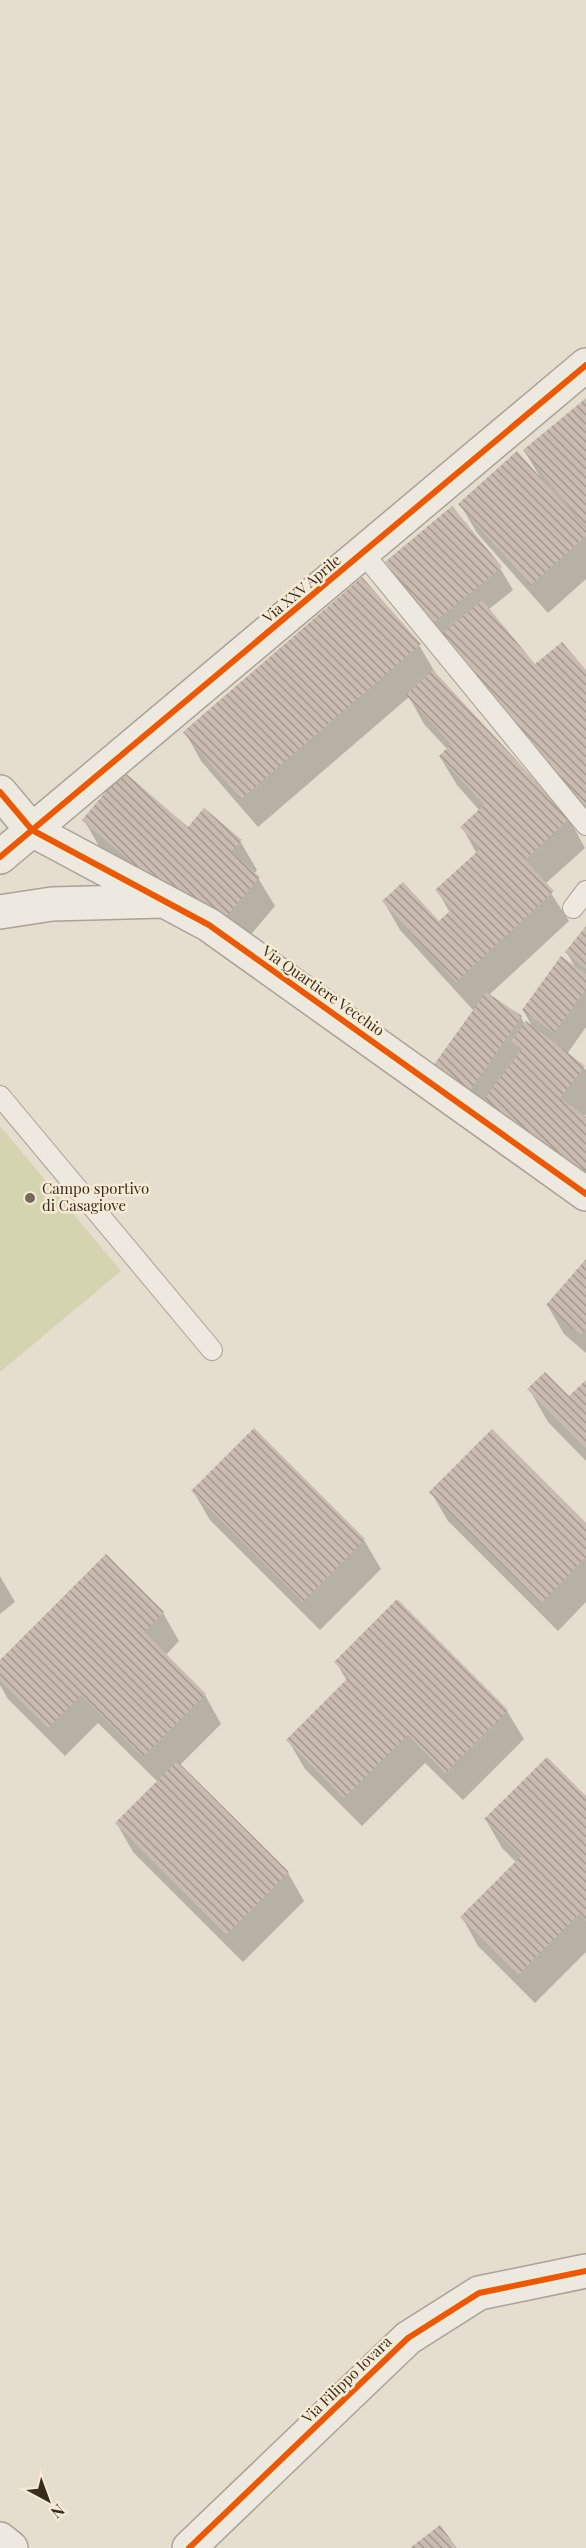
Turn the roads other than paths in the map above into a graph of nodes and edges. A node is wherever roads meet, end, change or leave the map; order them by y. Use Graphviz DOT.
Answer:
graph roads {
  1 [pos="586,365"];
  2 [pos="363,553"];
  3 [pos="0,792"];
  4 [pos="586,825"];
  5 [pos="32,830"];
  6 [pos="0,857"];
  7 [pos="586,891"];
  8 [pos="164,901"];
  9 [pos="573,908"];
  10 [pos="0,912"];
  11 [pos="0,1096"];
  12 [pos="586,1194"];
  13 [pos="212,1350"];
  14 [pos="586,2271"];
  15 [pos="0,2539"];
  16 [pos="11,2548"];
  17 [pos="189,2548"];
  1 -- 2 [label="street, Via XXV Aprile"];
  2 -- 4 [label="lane"];
  2 -- 5 [label="street, Via XXV Aprile"];
  3 -- 5 [label="street"];
  5 -- 6 [label="street, Via XXV Aprile"];
  5 -- 8 [label="street, Via Quartiere Vecchio"];
  7 -- 9 [label="lane"];
  8 -- 10 [label="street, Via Quartiere Vecchio"];
  8 -- 12 [label="street, Via Quartiere Vecchio"];
  11 -- 13 [label="lane"];
  14 -- 17 [label="street, Via Filippo Iovara"];
  15 -- 16 [label="street"];
}
